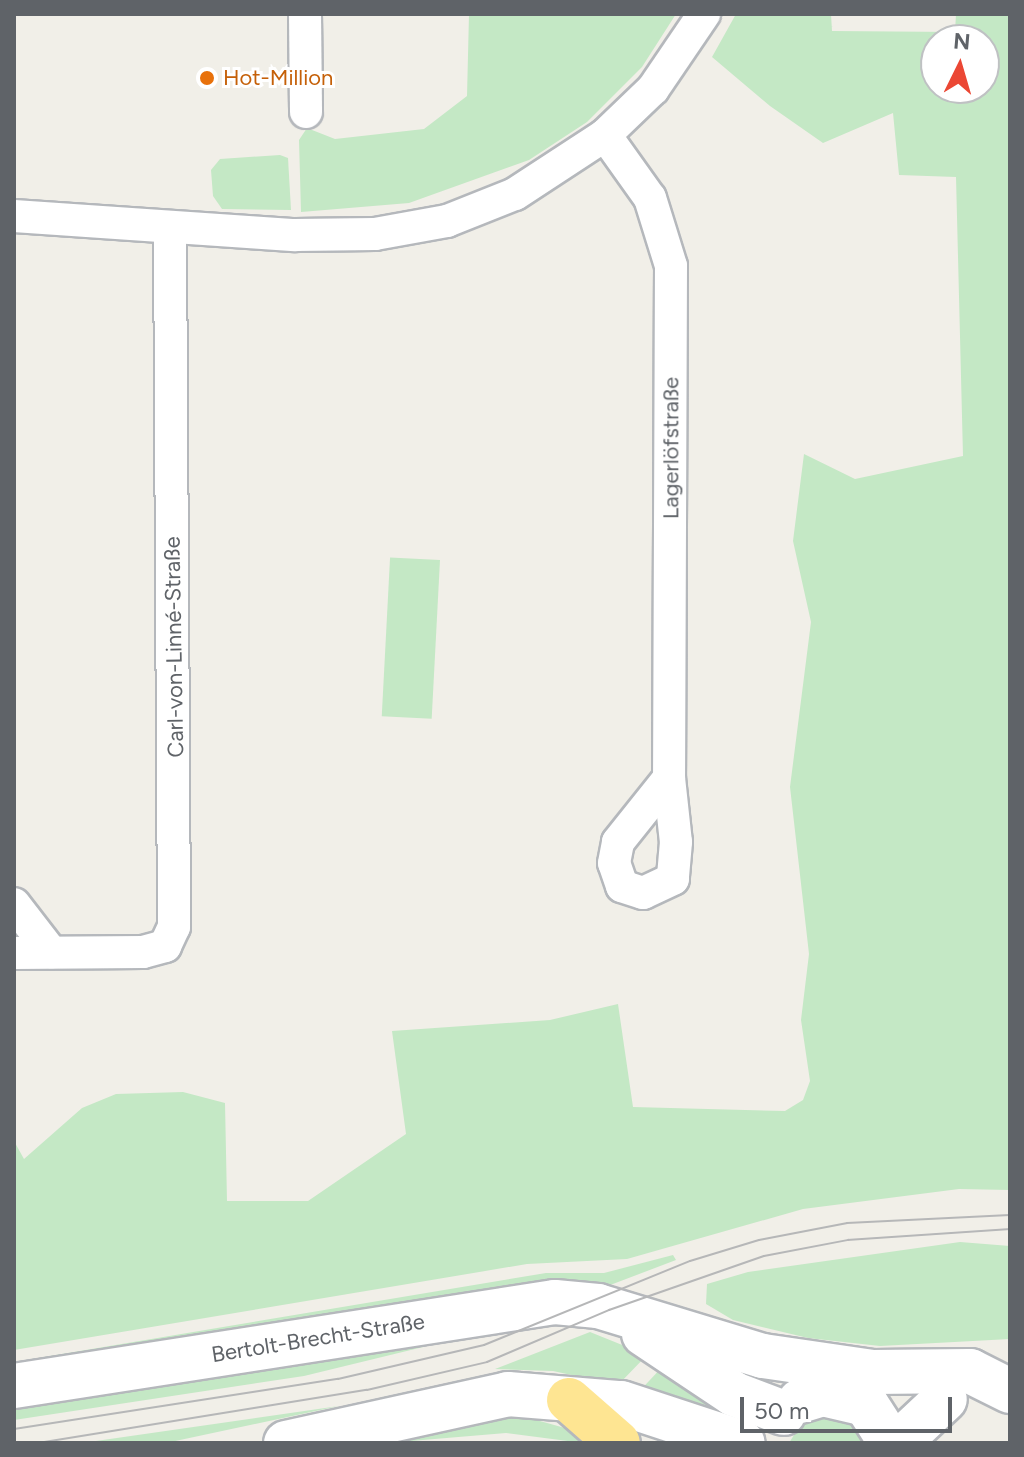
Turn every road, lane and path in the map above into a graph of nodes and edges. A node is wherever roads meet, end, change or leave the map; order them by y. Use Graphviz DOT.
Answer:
graph roads {
  1 [pos="305,14"];
  2 [pos="704,14"];
  3 [pos="306,112"];
  4 [pos="605,135"];
  5 [pos="14,216"];
  6 [pos="170,231"];
  7 [pos="669,778"];
  8 [pos="14,904"];
  9 [pos="51,952"];
  10 [pos="14,953"];
  11 [pos="621,1315"];
  12 [pos="14,1386"];
  13 [pos="1010,1392"];
  14 [pos="945,1399"];
  15 [pos="569,1400"];
  16 [pos="866,1404"];
  17 [pos="776,1428"];
  18 [pos="286,1443"];
  19 [pos="618,1443"];
  20 [pos="743,1443"];
  21 [pos="891,1443"];
  22 [pos="898,1443"];
  1 -- 3 [label="street"];
  2 -- 4 [label="street"];
  4 -- 6 [label="street"];
  4 -- 7 [label="street, Lagerlöfstraße"];
  5 -- 6 [label="street"];
  6 -- 9 [label="street, Carl-von-Linné-Straße"];
  8 -- 9 [label="street"];
  9 -- 10 [label="street, Carl-von-Linné-Straße"];
  11 -- 12 [label="main road, Bertolt-Brecht-Straße"];
  11 -- 13 [label="main road, Bertolt-Brecht-Straße"];
  11 -- 17 [label="main road, Bertolt-Brecht-Straße"];
  13 -- 14 [label="main road, Bertolt-Brecht-Straße"];
  14 -- 16 [label="main road, Bertolt-Brecht-Straße"];
  14 -- 22 [label="main road"];
  15 -- 18 [label="main road"];
  15 -- 19 [label="highway"];
  15 -- 20 [label="main road"];
  16 -- 17 [label="main road, Bertolt-Brecht-Straße"];
  16 -- 21 [label="main road"];
}
